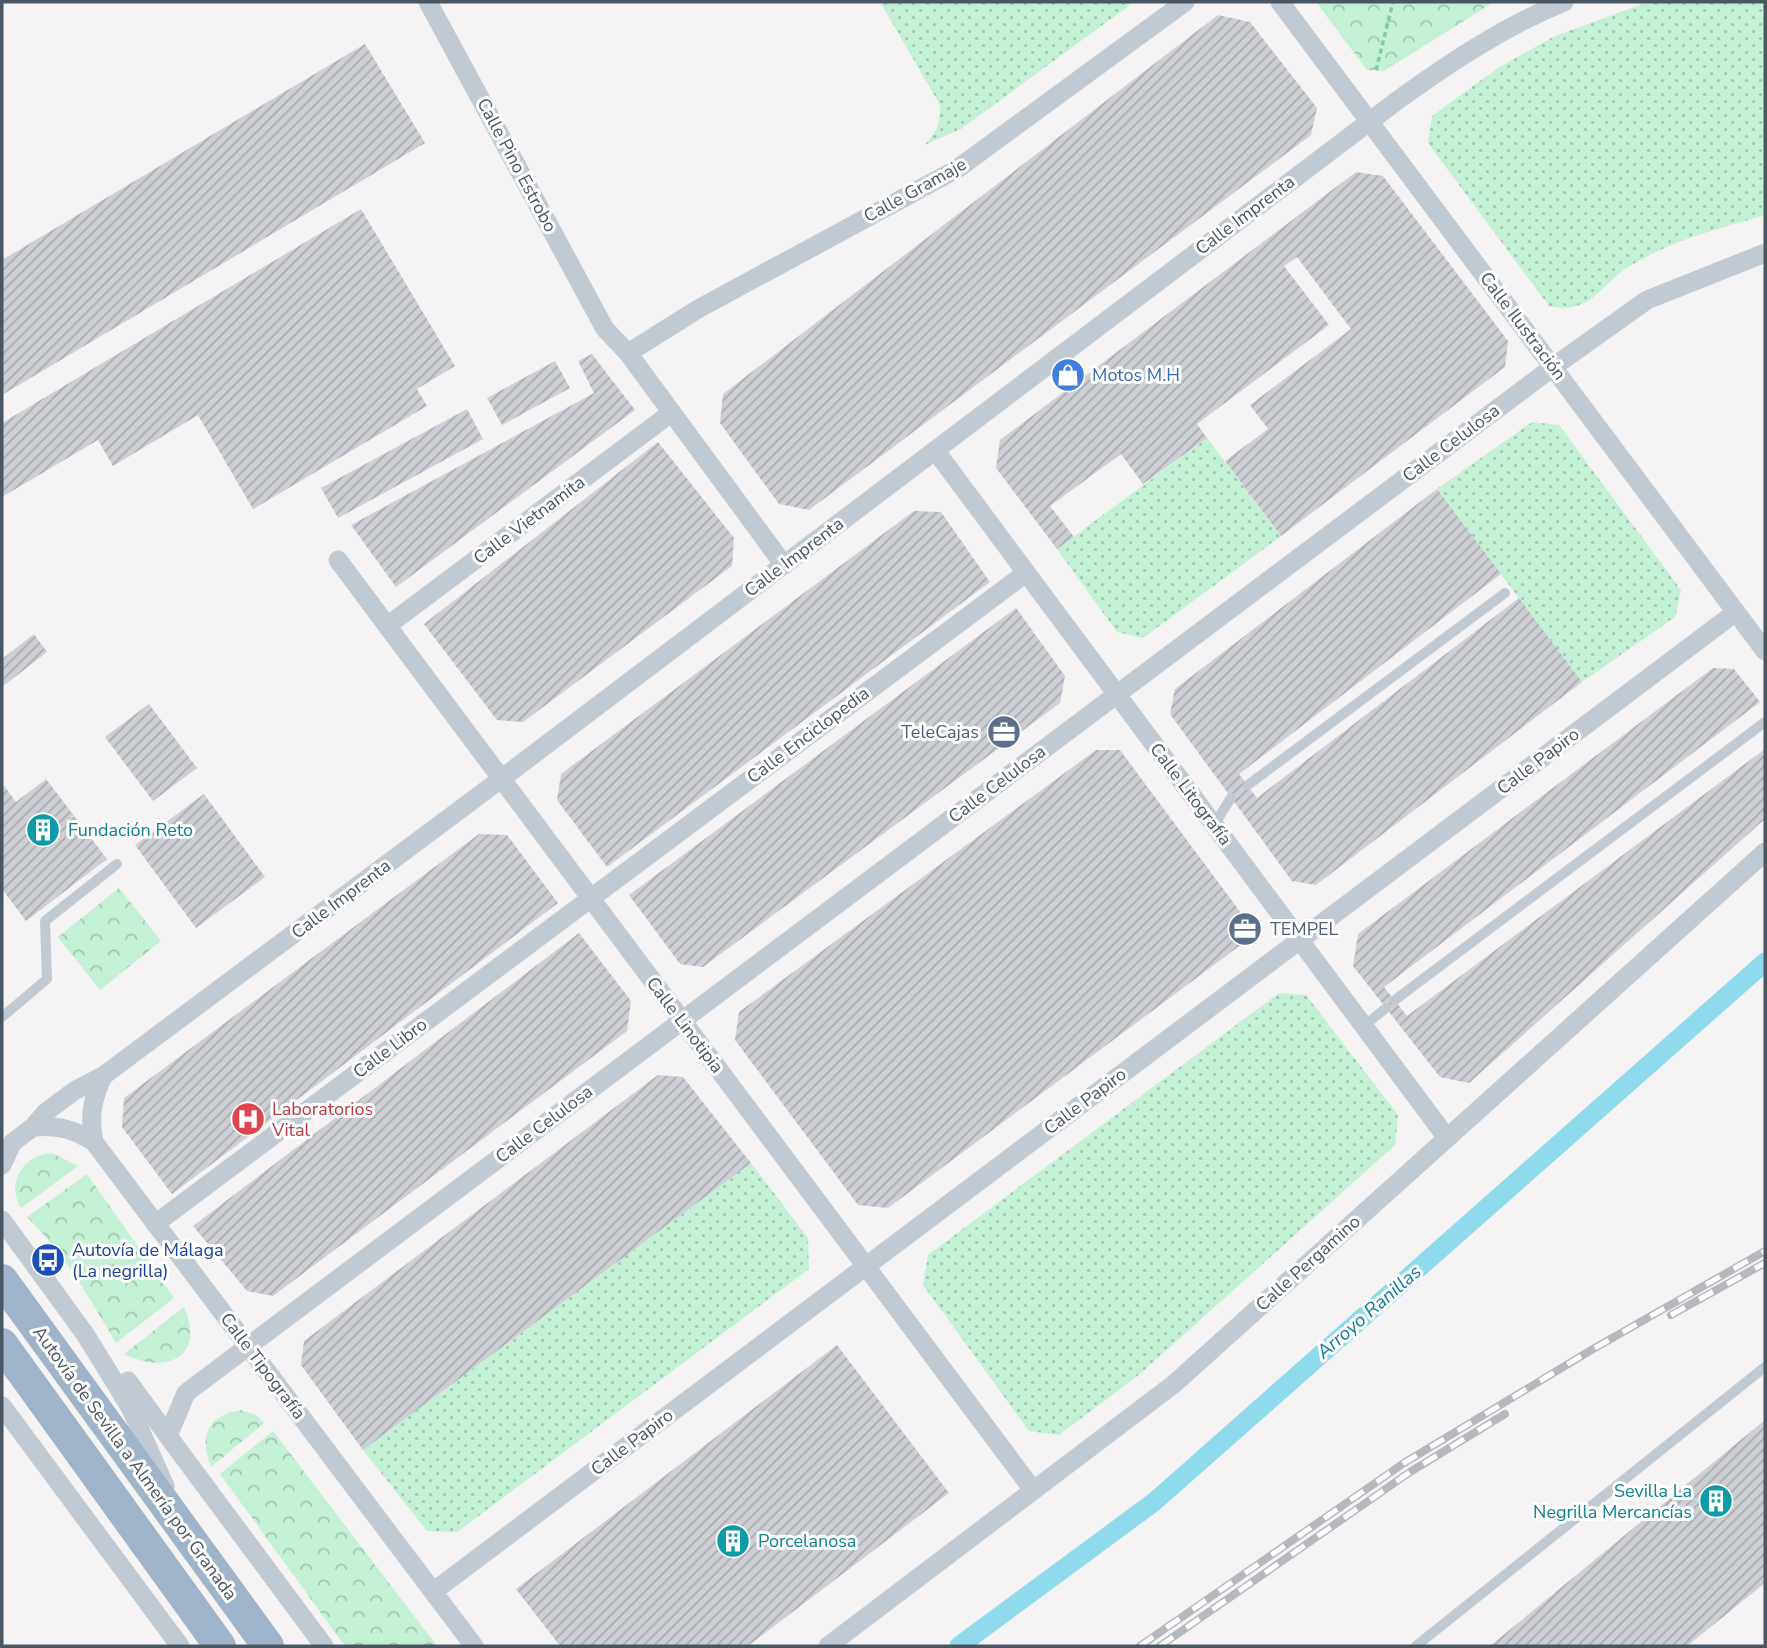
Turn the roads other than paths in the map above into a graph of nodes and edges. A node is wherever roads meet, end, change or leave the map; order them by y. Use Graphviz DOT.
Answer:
graph roads {
  1 [pos="428,2"];
  2 [pos="1185,2"];
  3 [pos="1280,2"];
  4 [pos="1564,2"];
  5 [pos="1369,121"];
  6 [pos="1765,253"];
  7 [pos="628,353"];
  8 [pos="1553,367"];
  9 [pos="671,413"];
  10 [pos="935,450"];
  11 [pos="338,560"];
  12 [pos="784,565"];
  13 [pos="1026,573"];
  14 [pos="1505,593"];
  15 [pos="1736,612"];
  16 [pos="387,626"];
  17 [pos="1765,651"];
  18 [pos="1117,694"];
  19 [pos="1765,722"];
  20 [pos="501,779"];
  21 [pos="1248,785"];
  22 [pos="1231,798"];
  23 [pos="1214,825"];
  24 [pos="1765,852"];
  25 [pos="117,864"];
  26 [pos="590,898"];
  27 [pos="1300,940"];
  28 [pos="1395,1000"];
  29 [pos="1386,1008"];
  30 [pos="2,1016"];
  31 [pos="682,1021"];
  32 [pos="1364,1026"];
  33 [pos="103,1076"];
  34 [pos="33,1127"];
  35 [pos="1447,1138"];
  36 [pos="94,1142"];
  37 [pos="7,1145"];
  38 [pos="2,1165"];
  39 [pos="2,1220"];
  40 [pos="155,1224"];
  41 [pos="866,1266"];
  42 [pos="2,1280"];
  43 [pos="85,1334"];
  44 [pos="2,1344"];
  45 [pos="249,1348"];
  46 [pos="1765,1367"];
  47 [pos="2,1406"];
  48 [pos="168,1436"];
  49 [pos="1033,1490"];
  50 [pos="185,1532"];
  51 [pos="434,1591"];
  52 [pos="180,1646"];
  53 [pos="220,1646"];
  54 [pos="268,1646"];
  55 [pos="324,1646"];
  56 [pos="474,1646"];
  57 [pos="828,1646"];
  58 [pos="1416,1646"];
  1 -- 7 [label="street, Calle Pino Estrobo"];
  2 -- 7 [label="street, Calle Gramaje"];
  3 -- 5 [label="street, Calle Ilustración"];
  4 -- 5 [label="street, Calle Imprenta"];
  5 -- 8 [label="street, Calle Ilustración"];
  5 -- 10 [label="street, Calle Imprenta"];
  6 -- 8 [label="street, Calle Celulosa"];
  7 -- 9 [label="street, Calle Pino Estrobo"];
  8 -- 15 [label="street, Calle Ilustración"];
  8 -- 18 [label="street, Calle Celulosa"];
  9 -- 12 [label="street, Calle Pino Estrobo"];
  9 -- 16 [label="street, Calle Vietnamita"];
  10 -- 12 [label="street, Calle Imprenta"];
  10 -- 13 [label="street, Calle Litografía"];
  11 -- 16 [label="street, Calle Linotipia"];
  12 -- 20 [label="street, Calle Imprenta"];
  13 -- 18 [label="street, Calle Litografía"];
  13 -- 26 [label="street, Calle Enciclopedia"];
  14 -- 21 [label="lane"];
  15 -- 17 [label="street, Calle Ilustración"];
  15 -- 27 [label="street, Calle Papiro"];
  16 -- 20 [label="street, Calle Linotipia"];
  18 -- 23 [label="street, Calle Litografía"];
  18 -- 31 [label="street, Calle Celulosa"];
  19 -- 28 [label="lane"];
  20 -- 26 [label="street, Calle Linotipia"];
  20 -- 33 [label="street, Calle Imprenta"];
  22 -- 23 [label="lane"];
  23 -- 27 [label="street, Calle Litografía"];
  24 -- 35 [label="street, Calle Pergamino"];
  25 -- 30 [label="lane"];
  26 -- 31 [label="street, Calle Linotipia"];
  26 -- 40 [label="street, Calle Libro"];
  27 -- 32 [label="street, Calle Litografía"];
  27 -- 41 [label="street, Calle Papiro"];
  29 -- 32 [label="lane"];
  31 -- 41 [label="street, Calle Linotipia"];
  31 -- 45 [label="street, Calle Celulosa"];
  32 -- 35 [label="street, Calle Litografía"];
  33 -- 34 [label="street, Calle Imprenta"];
  33 -- 36 [label="street"];
  34 -- 36 [label="street"];
  34 -- 37 [label="street, Calle Imprenta"];
  35 -- 49 [label="street, Calle Pergamino"];
  36 -- 40 [label="street, Calle Tipografía"];
  37 -- 38 [label="street, Calle Imprenta"];
  39 -- 43 [label="street"];
  40 -- 45 [label="street, Calle Tipografía"];
  41 -- 49 [label="street, Calle Linotipia"];
  41 -- 51 [label="street, Calle Papiro"];
  42 -- 50 [label="highway, Autovía de Sevilla a Almería por Granada"];
  43 -- 48 [label="street"];
  43 -- 50 [label="street"];
  44 -- 53 [label="highway"];
  45 -- 48 [label="street, Calle Celulosa"];
  45 -- 51 [label="street, Calle Tipografía"];
  46 -- 58 [label="lane"];
  47 -- 52 [label="street"];
  48 -- 55 [label="street"];
  49 -- 57 [label="street, Calle Pergamino"];
  50 -- 54 [label="highway, Autovía de Sevilla a Almería por Granada"];
  51 -- 56 [label="street, Calle Tipografía"];
}
